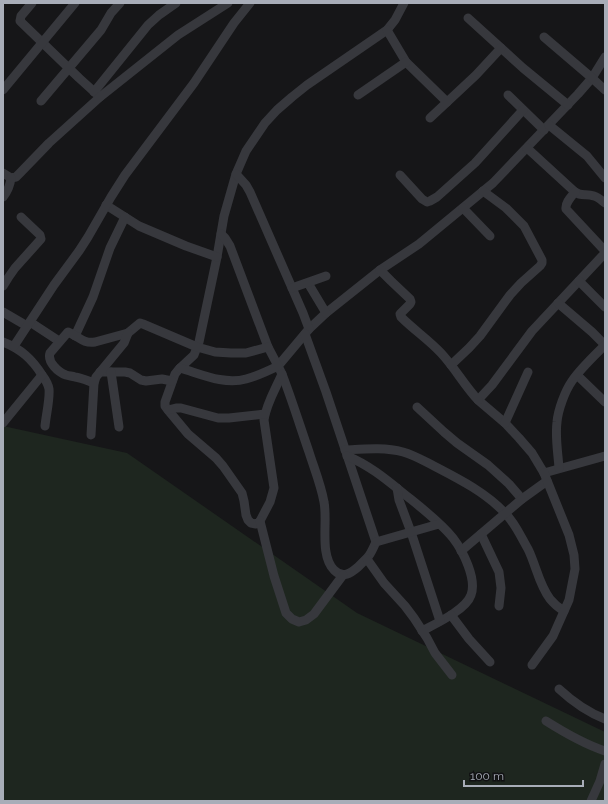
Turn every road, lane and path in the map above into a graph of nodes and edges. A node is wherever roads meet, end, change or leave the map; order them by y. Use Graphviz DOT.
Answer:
graph roads {
  1 [pos="32,3"];
  2 [pos="76,3"];
  3 [pos="120,3"];
  4 [pos="176,3"];
  5 [pos="228,3"];
  6 [pos="250,3"];
  7 [pos="404,3"];
  8 [pos="468,18"];
  9 [pos="387,30"];
  10 [pos="544,37"];
  11 [pos="42,43"];
  12 [pos="501,48"];
  13 [pos="605,57"];
  14 [pos="406,62"];
  15 [pos="69,68"];
  16 [pos="592,78"];
  17 [pos="3,90"];
  18 [pos="605,90"];
  19 [pos="97,95"];
  20 [pos="358,95"];
  21 [pos="508,95"];
  22 [pos="41,101"];
  23 [pos="447,102"];
  24 [pos="568,105"];
  25 [pos="523,110"];
  26 [pos="430,118"];
  27 [pos="546,127"];
  28 [pos="527,148"];
  29 [pos="3,173"];
  30 [pos="236,174"];
  31 [pos="400,175"];
  32 [pos="11,178"];
  33 [pos="605,178"];
  34 [pos="483,191"];
  35 [pos="575,192"];
  36 [pos="3,197"];
  37 [pos="605,203"];
  38 [pos="106,205"];
  39 [pos="463,208"];
  40 [pos="21,217"];
  41 [pos="125,217"];
  42 [pos="220,234"];
  43 [pos="490,236"];
  44 [pos="605,252"];
  45 [pos="217,257"];
  46 [pos="380,270"];
  47 [pos="326,276"];
  48 [pos="579,281"];
  49 [pos="308,282"];
  50 [pos="3,286"];
  51 [pos="292,288"];
  52 [pos="558,303"];
  53 [pos="605,308"];
  54 [pos="3,312"];
  55 [pos="326,313"];
  56 [pos="29,324"];
  57 [pos="307,331"];
  58 [pos="128,333"];
  59 [pos="75,336"];
  60 [pos="59,341"];
  61 [pos="3,342"];
  62 [pos="605,345"];
  63 [pos="14,346"];
  64 [pos="197,347"];
  65 [pos="268,347"];
  66 [pos="452,365"];
  67 [pos="180,368"];
  68 [pos="280,370"];
  69 [pos="100,372"];
  70 [pos="111,372"];
  71 [pos="528,372"];
  72 [pos="42,375"];
  73 [pos="577,375"];
  74 [pos="172,382"];
  75 [pos="94,383"];
  76 [pos="478,400"];
  77 [pos="605,402"];
  78 [pos="417,407"];
  79 [pos="168,410"];
  80 [pos="265,414"];
  81 [pos="3,423"];
  82 [pos="505,423"];
  83 [pos="45,426"];
  84 [pos="119,427"];
  85 [pos="90,435"];
  86 [pos="346,453"];
  87 [pos="605,456"];
  88 [pos="559,468"];
  89 [pos="545,477"];
  90 [pos="397,488"];
  91 [pos="522,499"];
  92 [pos="505,513"];
  93 [pos="260,521"];
  94 [pos="439,524"];
  95 [pos="411,532"];
  96 [pos="481,534"];
  97 [pos="376,542"];
  98 [pos="461,551"];
  99 [pos="367,559"];
  100 [pos="342,575"];
  101 [pos="499,606"];
  102 [pos="564,611"];
  103 [pos="451,615"];
  104 [pos="440,621"];
  105 [pos="422,631"];
  106 [pos="490,662"];
  107 [pos="532,665"];
  108 [pos="452,675"];
  109 [pos="559,689"];
  110 [pos="605,719"];
  111 [pos="546,721"];
  112 [pos="605,751"];
  113 [pos="605,764"];
  114 [pos="592,801"];
  1 -- 11 [label="street"];
  2 -- 11 [label="street"];
  3 -- 15 [label="street"];
  4 -- 19 [label="street"];
  5 -- 19 [label="street"];
  6 -- 38 [label="street"];
  7 -- 9 [label="street"];
  8 -- 12 [label="street"];
  9 -- 14 [label="street"];
  9 -- 30 [label="street"];
  10 -- 16 [label="street"];
  11 -- 15 [label="street"];
  11 -- 17 [label="street"];
  12 -- 23 [label="street"];
  12 -- 24 [label="street"];
  13 -- 16 [label="street"];
  14 -- 20 [label="street"];
  14 -- 23 [label="street"];
  15 -- 19 [label="street"];
  15 -- 22 [label="street"];
  16 -- 18 [label="street"];
  16 -- 24 [label="street"];
  19 -- 32 [label="street"];
  21 -- 25 [label="street"];
  23 -- 26 [label="street"];
  24 -- 27 [label="street"];
  25 -- 27 [label="street"];
  25 -- 31 [label="street"];
  27 -- 28 [label="street"];
  27 -- 33 [label="street"];
  28 -- 34 [label="street"];
  28 -- 35 [label="street"];
  29 -- 32 [label="street"];
  30 -- 42 [label="street"];
  30 -- 51 [label="street"];
  32 -- 36 [label="street"];
  34 -- 39 [label="street"];
  34 -- 66 [label="street"];
  35 -- 37 [label="street"];
  35 -- 44 [label="street"];
  38 -- 41 [label="street"];
  38 -- 56 [label="street"];
  39 -- 43 [label="street"];
  39 -- 46 [label="street"];
  40 -- 50 [label="street"];
  41 -- 45 [label="street"];
  41 -- 59 [label="street"];
  42 -- 45 [label="street"];
  42 -- 65 [label="street"];
  44 -- 48 [label="street"];
  45 -- 64 [label="street"];
  46 -- 55 [label="street"];
  46 -- 66 [label="street"];
  47 -- 49 [label="street"];
  48 -- 52 [label="street"];
  48 -- 53 [label="street"];
  49 -- 51 [label="street"];
  49 -- 55 [label="street"];
  51 -- 57 [label="street"];
  52 -- 62 [label="street"];
  52 -- 76 [label="street"];
  54 -- 56 [label="street"];
  55 -- 57 [label="street"];
  56 -- 60 [label="street"];
  56 -- 63 [label="street"];
  57 -- 68 [label="street"];
  57 -- 86 [label="street"];
  58 -- 59 [label="street"];
  58 -- 64 [label="street"];
  58 -- 69 [label="street"];
  59 -- 60 [label="street"];
  60 -- 75 [label="street"];
  61 -- 63 [label="street"];
  62 -- 73 [label="street"];
  63 -- 72 [label="street"];
  64 -- 65 [label="street"];
  64 -- 67 [label="street"];
  65 -- 68 [label="street"];
  66 -- 76 [label="street"];
  67 -- 68 [label="street"];
  67 -- 74 [label="street"];
  68 -- 80 [label="street"];
  68 -- 100 [label="street"];
  69 -- 70 [label="street"];
  69 -- 75 [label="street"];
  70 -- 74 [label="street"];
  70 -- 84 [label="street"];
  71 -- 82 [label="street"];
  72 -- 81 [label="street"];
  72 -- 83 [label="street"];
  73 -- 77 [label="street"];
  73 -- 88 [label="street"];
  74 -- 79 [label="street"];
  75 -- 85 [label="street"];
  76 -- 82 [label="street"];
  78 -- 91 [label="street"];
  79 -- 80 [label="street"];
  79 -- 93 [label="street"];
  80 -- 93 [label="street"];
  82 -- 89 [label="street"];
  86 -- 90 [label="street"];
  86 -- 92 [label="street"];
  86 -- 97 [label="street"];
  87 -- 88 [label="street"];
  88 -- 89 [label="street"];
  89 -- 91 [label="street"];
  89 -- 102 [label="street"];
  90 -- 94 [label="street"];
  90 -- 95 [label="street"];
  91 -- 92 [label="street"];
  92 -- 96 [label="street"];
  92 -- 102 [label="street"];
  93 -- 100 [label="street"];
  94 -- 95 [label="street"];
  94 -- 98 [label="street"];
  95 -- 97 [label="street"];
  95 -- 104 [label="street"];
  96 -- 98 [label="street"];
  96 -- 101 [label="street"];
  97 -- 99 [label="street"];
  98 -- 103 [label="street"];
  99 -- 100 [label="street"];
  99 -- 105 [label="street"];
  102 -- 107 [label="street"];
  103 -- 104 [label="street"];
  103 -- 106 [label="street"];
  104 -- 105 [label="street"];
  105 -- 108 [label="street"];
  109 -- 110 [label="street"];
  111 -- 112 [label="street"];
  113 -- 114 [label="street"];
}
